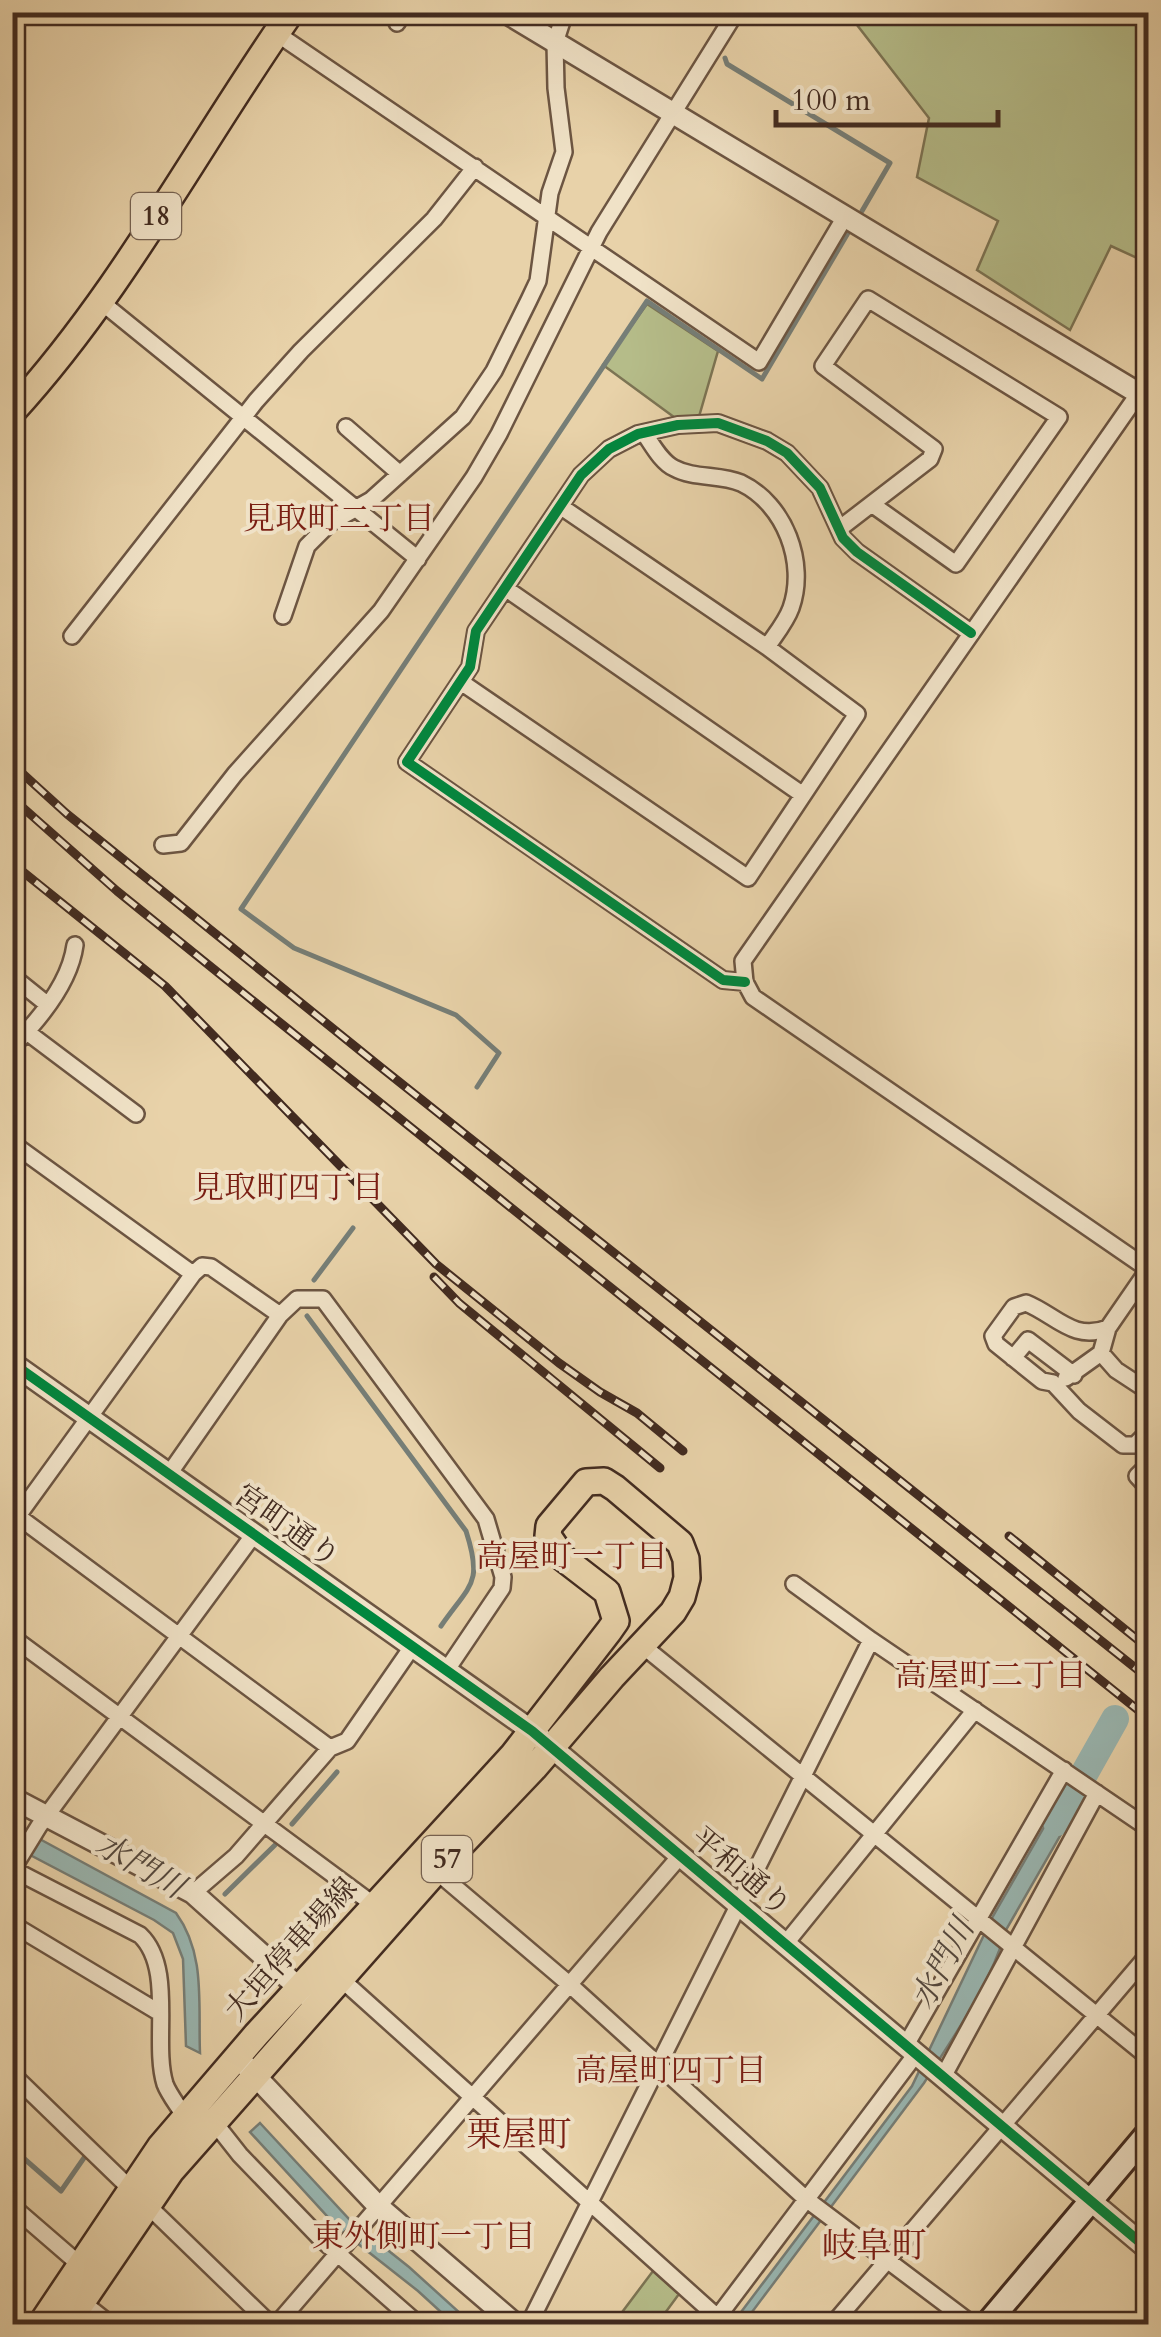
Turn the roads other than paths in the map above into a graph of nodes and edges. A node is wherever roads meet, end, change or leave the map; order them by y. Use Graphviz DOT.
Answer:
graph roads {
  1 [pos="505,12"];
  2 [pos="565,12"];
  3 [pos="736,12"];
  4 [pos="283,23"];
  5 [pos="556,43"];
  6 [pos="674,114"];
  7 [pos="475,168"];
  8 [pos="846,215"];
  9 [pos="546,218"];
  10 [pos="592,248"];
  11 [pos="100,301"];
  12 [pos="1144,396"];
  13 [pos="12,412"];
  14 [pos="245,417"];
  15 [pos="346,427"];
  16 [pos="644,433"];
  17 [pos="400,474"];
  18 [pos="873,504"];
  19 [pos="560,506"];
  20 [pos="355,507"];
  21 [pos="839,529"];
  22 [pos="418,558"];
  23 [pos="505,588"];
  24 [pos="283,616"];
  25 [pos="972,634"];
  26 [pos="72,636"];
  27 [pos="767,647"];
  28 [pos="462,682"];
  29 [pos="803,794"];
  30 [pos="162,845"];
  31 [pos="75,945"];
  32 [pos="12,976"];
  33 [pos="745,982"];
  34 [pos="48,1005"];
  35 [pos="27,1032"];
  36 [pos="12,1048"];
  37 [pos="136,1114"];
  38 [pos="12,1143"];
  39 [pos="1148,1270"];
  40 [pos="193,1274"];
  41 [pos="280,1315"];
  42 [pos="1108,1328"];
  43 [pos="1071,1331"];
  44 [pos="1096,1356"];
  45 [pos="1013,1358"];
  46 [pos="12,1364"];
  47 [pos="1074,1375"];
  48 [pos="1053,1383"];
  49 [pos="1148,1391"];
  50 [pos="88,1416"];
  51 [pos="1148,1432"];
  52 [pos="1148,1465"];
  53 [pos="169,1474"];
  54 [pos="1148,1488"];
  55 [pos="14,1518"];
  56 [pos="254,1533"];
  57 [pos="794,1584"];
  58 [pos="179,1636"];
  59 [pos="12,1637"];
  60 [pos="872,1640"];
  61 [pos="642,1646"];
  62 [pos="412,1647"];
  63 [pos="446,1671"];
  64 [pos="974,1710"];
  65 [pos="122,1715"];
  66 [pos="542,1739"];
  67 [pos="330,1748"];
  68 [pos="1067,1772"];
  69 [pos="804,1778"];
  70 [pos="1093,1790"];
  71 [pos="12,1798"];
  72 [pos="42,1822"];
  73 [pos="265,1822"];
  74 [pos="1148,1828"];
  75 [pos="873,1834"];
  76 [pos="682,1855"];
  77 [pos="15,1866"];
  78 [pos="436,1870"];
  79 [pos="193,1893"];
  80 [pos="740,1904"];
  81 [pos="374,1905"];
  82 [pos="12,1924"];
  83 [pos="982,1924"];
  84 [pos="786,1943"];
  85 [pos="1009,1945"];
  86 [pos="1148,1955"];
  87 [pos="340,1978"];
  88 [pos="569,1984"];
  89 [pos="308,1996"];
  90 [pos="160,2012"];
  91 [pos="1097,2015"];
  92 [pos="914,2052"];
  93 [pos="1148,2057"];
  94 [pos="246,2066"];
  95 [pos="659,2066"];
  96 [pos="12,2074"];
  97 [pos="940,2074"];
  98 [pos="473,2097"];
  99 [pos="186,2119"];
  100 [pos="214,2122"];
  101 [pos="1001,2126"];
  102 [pos="1147,2138"];
  103 [pos="139,2194"];
  104 [pos="589,2202"];
  105 [pos="1093,2202"];
  106 [pos="12,2206"];
  107 [pos="818,2208"];
  108 [pos="373,2214"];
  109 [pos="1148,2249"];
  110 [pos="338,2254"];
  111 [pos="888,2261"];
  112 [pos="89,2271"];
  113 [pos="74,2295"];
  114 [pos="398,2318"];
  115 [pos="718,2322"];
  116 [pos="41,2324"];
  117 [pos="67,2324"];
  118 [pos="110,2324"];
  119 [pos="274,2324"];
  120 [pos="418,2324"];
  121 [pos="515,2324"];
  122 [pos="529,2324"];
  123 [pos="833,2324"];
  124 [pos="972,2324"];
  125 [pos="988,2324"];
  1 -- 5 [label="street"];
  2 -- 5 [label="street"];
  3 -- 6 [label="street"];
  4 -- 7 [label="street"];
  4 -- 11 [label="main road, 18"];
  5 -- 6 [label="street"];
  5 -- 9 [label="street"];
  6 -- 8 [label="street"];
  6 -- 10 [label="street"];
  7 -- 9 [label="street"];
  7 -- 14 [label="street"];
  8 -- 10 [label="street"];
  8 -- 12 [label="street"];
  9 -- 10 [label="street"];
  9 -- 17 [label="street"];
  10 -- 22 [label="street"];
  11 -- 13 [label="main road, 18"];
  11 -- 14 [label="street"];
  12 -- 25 [label="street"];
  14 -- 20 [label="street"];
  14 -- 26 [label="street"];
  15 -- 17 [label="street"];
  16 -- 19 [label="street"];
  16 -- 21 [label="street"];
  16 -- 27 [label="street"];
  17 -- 20 [label="street"];
  18 -- 18 [label="street"];
  18 -- 21 [label="street"];
  19 -- 23 [label="street"];
  19 -- 27 [label="street"];
  20 -- 22 [label="street"];
  20 -- 24 [label="street"];
  21 -- 25 [label="street"];
  22 -- 30 [label="street"];
  23 -- 28 [label="street"];
  23 -- 29 [label="street"];
  25 -- 33 [label="street"];
  27 -- 29 [label="street"];
  28 -- 29 [label="street"];
  28 -- 33 [label="street"];
  31 -- 34 [label="street"];
  32 -- 34 [label="street"];
  33 -- 39 [label="street"];
  34 -- 35 [label="street"];
  35 -- 36 [label="street"];
  35 -- 37 [label="street"];
  38 -- 40 [label="street"];
  39 -- 42 [label="street"];
  40 -- 41 [label="street"];
  40 -- 50 [label="street"];
  41 -- 53 [label="street"];
  41 -- 63 [label="street"];
  42 -- 43 [label="street"];
  42 -- 44 [label="street"];
  43 -- 44 [label="street"];
  43 -- 45 [label="street"];
  44 -- 47 [label="street"];
  44 -- 49 [label="street"];
  45 -- 47 [label="street"];
  45 -- 48 [label="street"];
  46 -- 50 [label="street, 宮町通り"];
  47 -- 48 [label="street"];
  48 -- 51 [label="street"];
  50 -- 53 [label="street, 宮町通り"];
  50 -- 55 [label="street"];
  52 -- 54 [label="street"];
  53 -- 56 [label="street, 宮町通り"];
  55 -- 58 [label="street"];
  56 -- 58 [label="street"];
  56 -- 62 [label="street, 宮町通り"];
  57 -- 60 [label="street"];
  58 -- 65 [label="street"];
  58 -- 67 [label="street"];
  59 -- 65 [label="street"];
  60 -- 64 [label="street"];
  60 -- 69 [label="street"];
  61 -- 66 [label="main road, 大垣停車場線 / 57"];
  61 -- 66 [label="main road, 大垣停車場線 / 57"];
  61 -- 69 [label="street"];
  62 -- 63 [label="street, 宮町通り"];
  62 -- 67 [label="street"];
  63 -- 66 [label="street, 宮町通り"];
  64 -- 68 [label="street"];
  64 -- 75 [label="street"];
  65 -- 72 [label="street"];
  65 -- 73 [label="street"];
  66 -- 76 [label="street, 平和通り"];
  66 -- 78 [label="main road, 大垣停車場線 / 57"];
  66 -- 81 [label="main road, 大垣停車場線 / 57"];
  67 -- 73 [label="street"];
  68 -- 70 [label="street"];
  68 -- 83 [label="street"];
  69 -- 75 [label="street"];
  69 -- 80 [label="street"];
  70 -- 74 [label="street"];
  70 -- 85 [label="street"];
  71 -- 72 [label="street"];
  72 -- 77 [label="street"];
  72 -- 79 [label="street"];
  73 -- 79 [label="street"];
  73 -- 81 [label="street"];
  75 -- 83 [label="street"];
  75 -- 84 [label="street"];
  76 -- 80 [label="street, 平和通り"];
  76 -- 88 [label="street"];
  77 -- 90 [label="street"];
  78 -- 87 [label="main road, 大垣停車場線 / 57"];
  78 -- 88 [label="street"];
  79 -- 89 [label="street"];
  80 -- 84 [label="street, 平和通り"];
  80 -- 95 [label="street"];
  81 -- 89 [label="main road, 大垣停車場線 / 57"];
  82 -- 90 [label="street"];
  83 -- 85 [label="street"];
  83 -- 92 [label="street"];
  84 -- 92 [label="street, 平和通り"];
  85 -- 91 [label="street"];
  85 -- 97 [label="street"];
  86 -- 91 [label="street"];
  87 -- 89 [label="main road, 大垣停車場線 / 57"];
  87 -- 98 [label="street"];
  88 -- 95 [label="street"];
  88 -- 98 [label="street"];
  89 -- 94 [label="main road, 大垣停車場線 / 57"];
  90 -- 99 [label="street"];
  91 -- 93 [label="street"];
  91 -- 101 [label="street"];
  92 -- 97 [label="street, 平和通り"];
  92 -- 107 [label="street"];
  94 -- 99 [label="main road, 大垣停車場線 / 57"];
  94 -- 100 [label="main road, 大垣停車場線 / 57"];
  94 -- 108 [label="street"];
  95 -- 104 [label="street"];
  95 -- 107 [label="street"];
  96 -- 103 [label="street"];
  97 -- 101 [label="street, 平和通り"];
  98 -- 104 [label="street"];
  98 -- 108 [label="street"];
  99 -- 103 [label="main road, 大垣停車場線 / 57"];
  100 -- 103 [label="main road, 大垣停車場線 / 57"];
  100 -- 110 [label="street"];
  101 -- 105 [label="street"];
  101 -- 111 [label="street"];
  102 -- 105 [label="main road"];
  103 -- 112 [label="main road, 大垣停車場線 / 57"];
  103 -- 119 [label="street"];
  104 -- 115 [label="street"];
  104 -- 122 [label="street"];
  105 -- 109 [label="street"];
  105 -- 125 [label="main road"];
  106 -- 112 [label="street"];
  107 -- 111 [label="street"];
  107 -- 115 [label="street"];
  108 -- 110 [label="street"];
  108 -- 121 [label="street"];
  110 -- 114 [label="street"];
  110 -- 119 [label="street"];
  111 -- 123 [label="street"];
  111 -- 124 [label="street"];
  112 -- 113 [label="main road, 大垣停車場線 / 57"];
  113 -- 116 [label="main road, 大垣停車場線 / 57"];
  113 -- 117 [label="main road, 大垣停車場線 / 57"];
  113 -- 118 [label="street"];
  114 -- 120 [label="street"];
}
